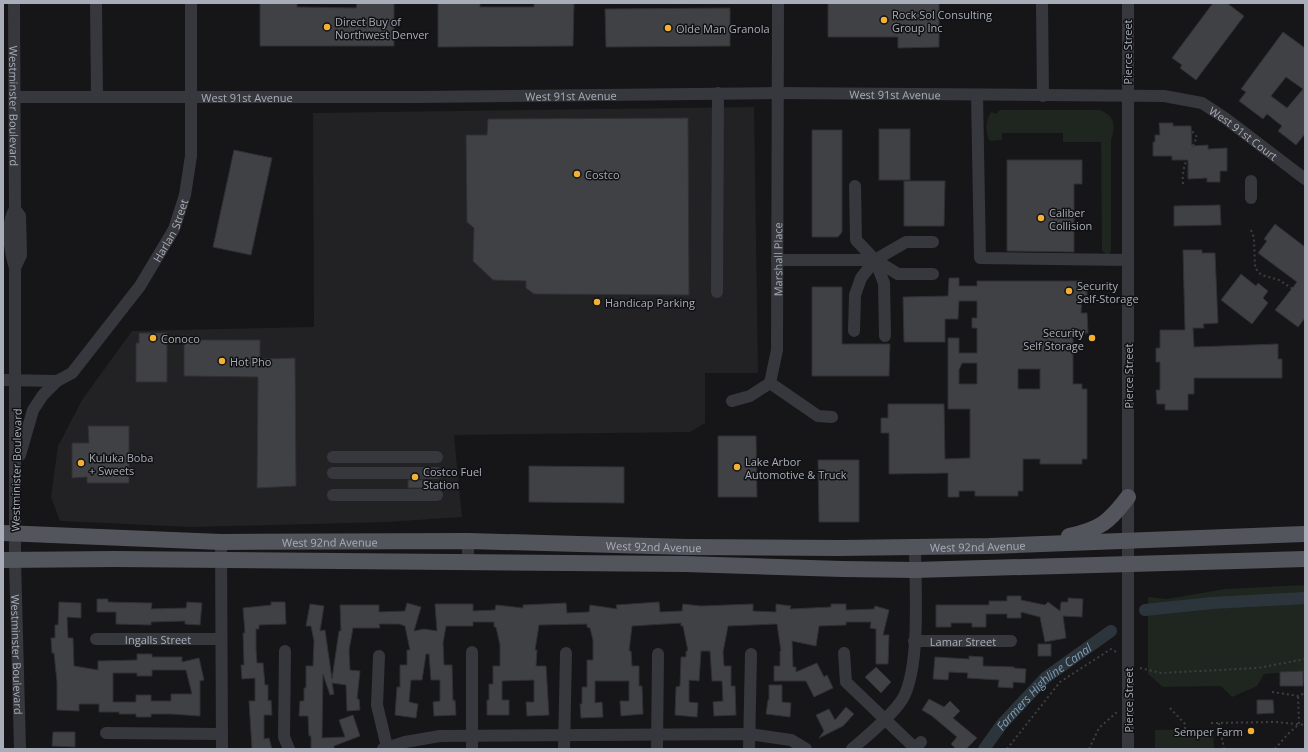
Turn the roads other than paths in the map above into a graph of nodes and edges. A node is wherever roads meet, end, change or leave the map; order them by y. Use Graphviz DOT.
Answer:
graph roads {
  1 [pos="14,3"];
  2 [pos="96,3"];
  3 [pos="191,3"];
  4 [pos="778,3"];
  5 [pos="1042,3"];
  6 [pos="1128,3"];
  7 [pos="718,93"];
  8 [pos="777,93"];
  9 [pos="977,95"];
  10 [pos="1042,96"];
  11 [pos="15,97"];
  12 [pos="97,97"];
  13 [pos="1128,97"];
  14 [pos="191,98"];
  15 [pos="1305,180"];
  16 [pos="1251,181"];
  17 [pos="855,186"];
  18 [pos="1251,198"];
  19 [pos="933,242"];
  20 [pos="777,260"];
  21 [pos="875,260"];
  22 [pos="1128,260"];
  23 [pos="934,274"];
  24 [pos="717,292"];
  25 [pos="854,331"];
  26 [pos="885,336"];
  27 [pos="3,380"];
  28 [pos="16,381"];
  29 [pos="57,381"];
  30 [pos="770,383"];
  31 [pos="732,401"];
  32 [pos="832,417"];
  33 [pos="16,472"];
  34 [pos="437,476"];
  35 [pos="1128,497"];
  36 [pos="9,534"];
  37 [pos="1305,534"];
  38 [pos="1128,540"];
  39 [pos="468,541"];
  40 [pos="221,542"];
  41 [pos="1037,544"];
  42 [pos="915,548"];
  43 [pos="1305,559"];
  44 [pos="9,560"];
  45 [pos="221,560"];
  46 [pos="468,561"];
  47 [pos="1128,564"];
  48 [pos="915,570"];
  49 [pos="96,639"];
  50 [pos="220,639"];
  51 [pos="914,641"];
  52 [pos="1011,641"];
  53 [pos="285,651"];
  54 [pos="472,652"];
  55 [pos="566,653"];
  56 [pos="844,653"];
  57 [pos="658,654"];
  58 [pos="751,654"];
  59 [pos="379,656"];
  60 [pos="884,719"];
  61 [pos="106,733"];
  62 [pos="221,734"];
  63 [pos="564,734"];
  64 [pos="657,734"];
  65 [pos="749,734"];
  66 [pos="472,735"];
  67 [pos="921,742"];
  68 [pos="384,748"];
  69 [pos="20,749"];
  70 [pos="222,749"];
  71 [pos="289,749"];
  72 [pos="472,749"];
  73 [pos="564,749"];
  74 [pos="658,749"];
  75 [pos="749,749"];
  76 [pos="806,749"];
  77 [pos="852,749"];
  78 [pos="1128,749"];
  1 -- 11 [label="street, Westminster Boulevard"];
  2 -- 12 [label="street"];
  3 -- 14 [label="street, Harlan Street"];
  4 -- 8 [label="street, Marshall Place"];
  5 -- 10 [label="street"];
  6 -- 13 [label="street, Pierce Street"];
  7 -- 8 [label="street, West 91st Avenue"];
  7 -- 14 [label="street, West 91st Avenue"];
  7 -- 24 [label="street"];
  8 -- 9 [label="street, West 91st Avenue"];
  8 -- 20 [label="street, Marshall Place"];
  9 -- 10 [label="street, West 91st Avenue"];
  9 -- 22 [label="street"];
  10 -- 13 [label="street, West 91st Avenue"];
  11 -- 12 [label="street, West 91st Avenue"];
  11 -- 28 [label="street, Westminster Boulevard"];
  12 -- 14 [label="street, West 91st Avenue"];
  13 -- 15 [label="street, West 91st Court"];
  13 -- 22 [label="street, Pierce Street"];
  14 -- 29 [label="street, Harlan Street"];
  16 -- 18 [label="street"];
  17 -- 21 [label="street"];
  19 -- 21 [label="street"];
  20 -- 21 [label="street"];
  20 -- 30 [label="street, Marshall Place"];
  21 -- 23 [label="street"];
  21 -- 25 [label="street"];
  21 -- 26 [label="street"];
  22 -- 35 [label="street, Pierce Street"];
  27 -- 28 [label="street"];
  28 -- 29 [label="street"];
  28 -- 33 [label="street, Westminister Boulevard"];
  29 -- 33 [label="street, Harlan Street"];
  30 -- 31 [label="street"];
  30 -- 32 [label="street"];
  33 -- 36 [label="street, Westminister Boulevard"];
  34 -- 34 [label="street"];
  35 -- 38 [label="street, Pierce Street"];
  35 -- 41 [label="main road"];
  36 -- 40 [label="main road, West 92nd Avenue"];
  36 -- 44 [label="street, Westminister Boulevard"];
  37 -- 38 [label="main road, West 92nd Avenue"];
  38 -- 41 [label="main road, West 92nd Avenue"];
  38 -- 47 [label="street, Pierce Street"];
  39 -- 40 [label="main road, West 92nd Avenue"];
  39 -- 42 [label="main road, West 92nd Avenue"];
  39 -- 46 [label="street"];
  40 -- 45 [label="street"];
  41 -- 42 [label="main road, West 92nd Avenue"];
  42 -- 48 [label="street, Lamar Street"];
  43 -- 47 [label="main road, West 92nd Avenue"];
  44 -- 45 [label="main road, West 92nd Avenue"];
  44 -- 69 [label="street, Westminster Boulevard"];
  45 -- 46 [label="main road, West 92nd Avenue"];
  45 -- 50 [label="street"];
  46 -- 48 [label="main road, West 92nd Avenue"];
  47 -- 48 [label="main road, West 92nd Avenue"];
  47 -- 78 [label="street, Pierce Street"];
  48 -- 51 [label="street, Lamar Street"];
  49 -- 50 [label="street, Ingalls Street"];
  50 -- 62 [label="street"];
  51 -- 52 [label="street, Lamar Street"];
  51 -- 60 [label="street, Lamar Street"];
  53 -- 71 [label="street"];
  54 -- 66 [label="street"];
  55 -- 63 [label="street"];
  56 -- 60 [label="street"];
  57 -- 64 [label="street"];
  58 -- 65 [label="street"];
  59 -- 68 [label="street"];
  60 -- 67 [label="street"];
  60 -- 77 [label="street, Lamar Street"];
  61 -- 62 [label="street"];
  62 -- 70 [label="street"];
  63 -- 64 [label="street"];
  63 -- 66 [label="street"];
  63 -- 73 [label="street"];
  64 -- 65 [label="street"];
  64 -- 74 [label="street"];
  65 -- 75 [label="street"];
  65 -- 76 [label="street"];
  66 -- 68 [label="street"];
  66 -- 72 [label="street"];
}
